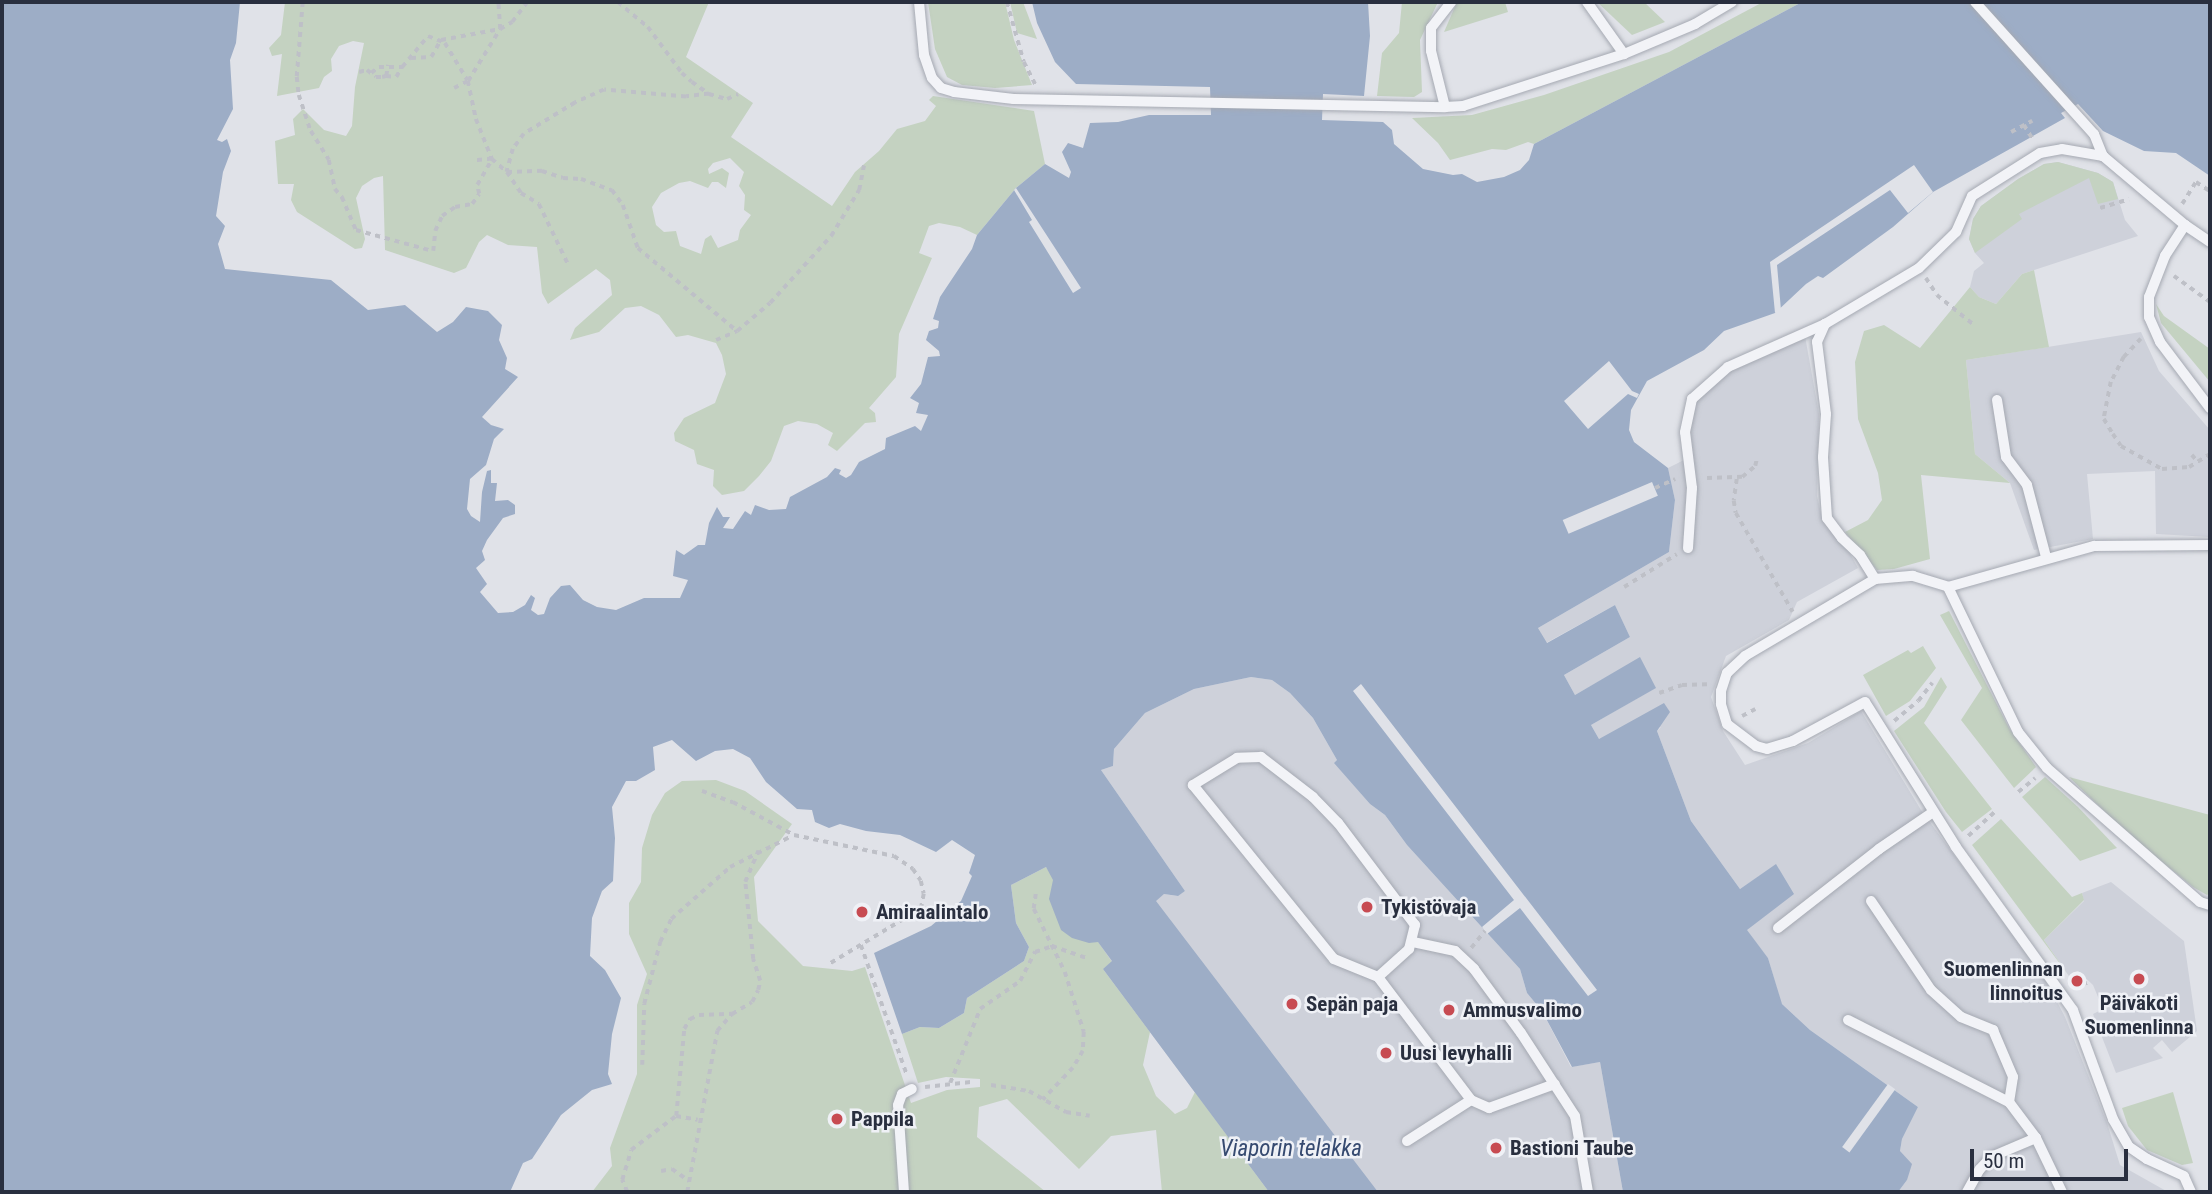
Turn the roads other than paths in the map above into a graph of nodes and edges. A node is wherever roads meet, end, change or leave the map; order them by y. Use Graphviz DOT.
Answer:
graph roads {
  1 [pos="919,2"];
  2 [pos="1451,2"];
  3 [pos="1587,2"];
  4 [pos="1732,2"];
  5 [pos="1975,2"];
  6 [pos="1624,54"];
  7 [pos="1445,107"];
  8 [pos="2103,156"];
  9 [pos="2185,225"];
  10 [pos="2210,242"];
  11 [pos="1825,324"];
  12 [pos="1997,400"];
  13 [pos="2210,408"];
  14 [pos="2210,545"];
  15 [pos="1688,548"];
  16 [pos="2046,557"];
  17 [pos="1875,579"];
  18 [pos="1948,587"];
  19 [pos="1933,812"];
  20 [pos="1871,901"];
  21 [pos="2210,905"];
  22 [pos="1777,928"];
  23 [pos="1413,942"];
  24 [pos="1378,977"];
  25 [pos="1848,1020"];
  26 [pos="1555,1084"];
  27 [pos="912,1089"];
  28 [pos="1471,1100"];
  29 [pos="2009,1102"];
  30 [pos="2036,1138"];
  31 [pos="1408,1141"];
  32 [pos="904,1192"];
  33 [pos="1588,1192"];
  34 [pos="1967,1192"];
  35 [pos="2062,1192"];
  36 [pos="2190,1192"];
  1 -- 7 [label="lane"];
  2 -- 7 [label="lane"];
  3 -- 6 [label="lane"];
  4 -- 6 [label="lane"];
  5 -- 8 [label="lane"];
  6 -- 7 [label="lane"];
  8 -- 9 [label="lane"];
  8 -- 11 [label="lane"];
  9 -- 10 [label="lane"];
  9 -- 13 [label="lane"];
  11 -- 15 [label="lane"];
  11 -- 17 [label="lane"];
  12 -- 16 [label="lane"];
  14 -- 16 [label="lane"];
  16 -- 18 [label="lane"];
  17 -- 18 [label="lane"];
  17 -- 19 [label="lane"];
  18 -- 21 [label="lane"];
  19 -- 22 [label="lane"];
  19 -- 36 [label="lane"];
  20 -- 29 [label="lane"];
  23 -- 24 [label="lane"];
  23 -- 24 [label="lane"];
  23 -- 26 [label="lane"];
  24 -- 28 [label="lane"];
  25 -- 29 [label="lane"];
  26 -- 28 [label="lane"];
  26 -- 33 [label="lane"];
  27 -- 32 [label="lane"];
  28 -- 31 [label="lane"];
  29 -- 30 [label="lane"];
  30 -- 34 [label="lane"];
  30 -- 35 [label="lane"];
}
